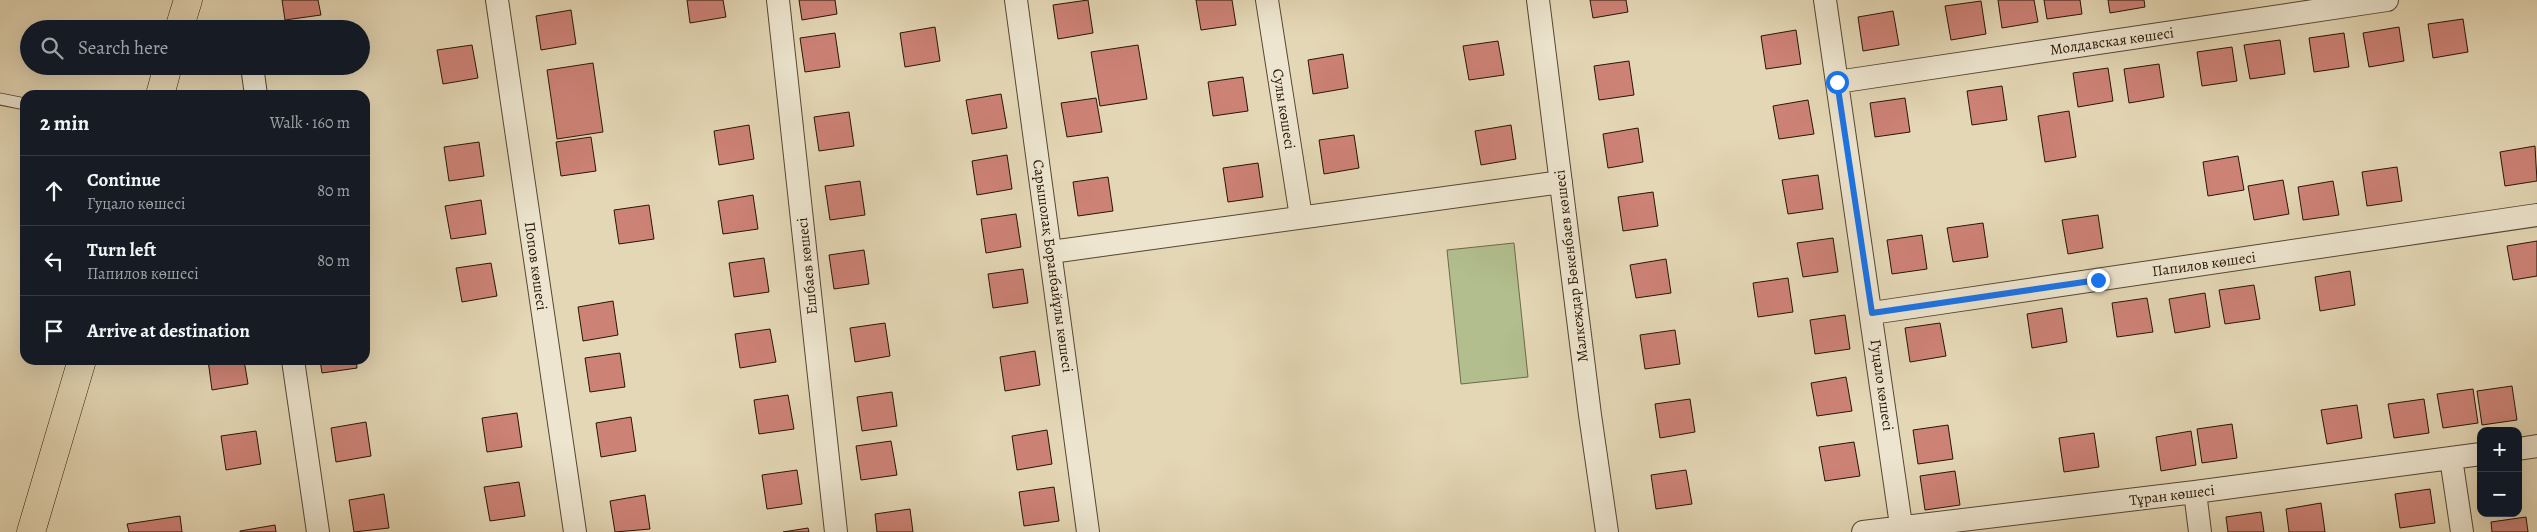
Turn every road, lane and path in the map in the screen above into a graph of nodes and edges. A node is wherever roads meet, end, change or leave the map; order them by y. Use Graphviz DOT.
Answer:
graph roads {
  1 [pos="188,0"];
  2 [pos="497,0"];
  3 [pos="778,0"];
  4 [pos="1016,0"];
  5 [pos="1267,0"];
  6 [pos="1538,0"];
  7 [pos="1825,0"];
  8 [pos="2387,0"];
  9 [pos="182,20"];
  10 [pos="166,75"];
  11 [pos="253,75"];
  12 [pos="1837,82"];
  13 [pos="161,90"];
  14 [pos="255,90"];
  15 [pos="0,99"];
  16 [pos="20,103"];
  17 [pos="1561,182"];
  18 [pos="2537,215"];
  19 [pos="1301,218"];
  20 [pos="1051,252"];
  21 [pos="1872,313"];
  22 [pos="81,365"];
  23 [pos="295,365"];
  24 [pos="2537,446"];
  25 [pos="2522,448"];
  26 [pos="2477,455"];
  27 [pos="2452,458"];
  28 [pos="2195,492"];
  29 [pos="1902,530"];
  30 [pos="31,532"];
  31 [pos="318,532"];
  32 [pos="575,532"];
  33 [pos="836,532"];
  34 [pos="1088,532"];
  35 [pos="1607,532"];
  36 [pos="1863,532"];
  37 [pos="2200,532"];
  38 [pos="2462,532"];
  1 -- 9 [label="highway"];
  2 -- 32 [label="street, Попов көшесі"];
  3 -- 33 [label="street, Ешбаев көшесі"];
  4 -- 20 [label="street, Сарышолақ Боранбайұлы көшесі"];
  5 -- 19 [label="street, Сулы көшесі"];
  6 -- 17 [label="street, Малкеждар Бөкенбаев көшесі"];
  7 -- 12 [label="street, Гуцало көшесі"];
  8 -- 12 [label="street, Молдавская көшесі"];
  10 -- 13 [label="highway"];
  11 -- 14 [label="street"];
  12 -- 21 [label="street, Гуцало көшесі"];
  15 -- 16 [label="lane"];
  17 -- 19 [label="street"];
  17 -- 35 [label="street, Малкеждар Бөкенбаев көшесі"];
  18 -- 21 [label="street, Папилов көшесі"];
  19 -- 20 [label="street"];
  20 -- 34 [label="street, Сарышолақ Боранбайұлы көшесі"];
  21 -- 29 [label="street, Гуцало көшесі"];
  22 -- 30 [label="highway"];
  23 -- 31 [label="street"];
  24 -- 25 [label="street"];
  26 -- 27 [label="street, Тұран көшесі"];
  27 -- 28 [label="street, Тұран көшесі"];
  27 -- 38 [label="street"];
  28 -- 29 [label="street, Тұран көшесі"];
  28 -- 37 [label="street"];
  29 -- 36 [label="street, Тұран көшесі"];
}
